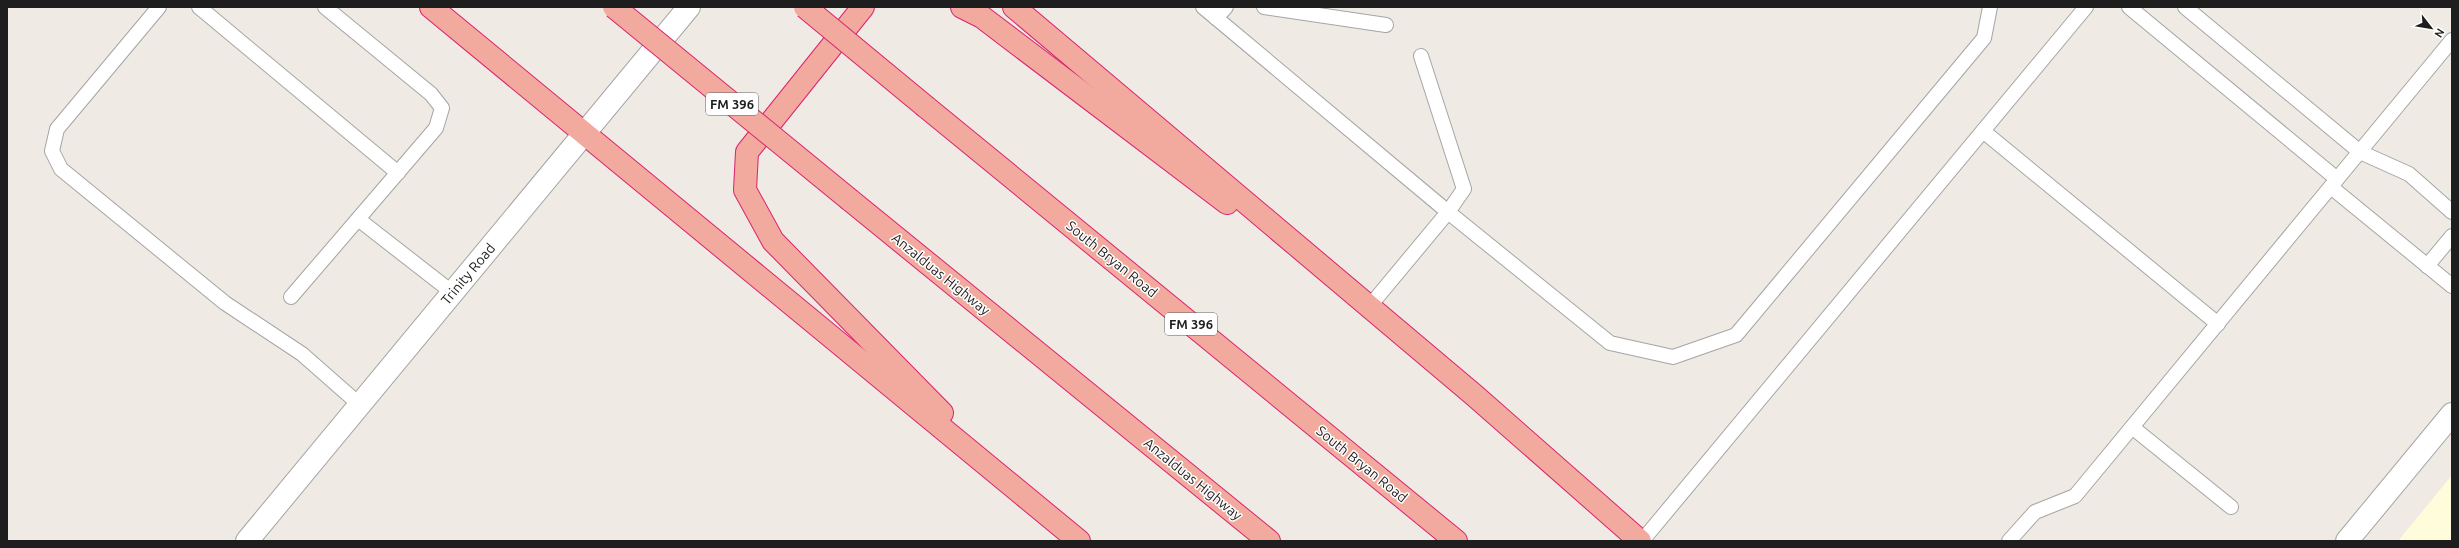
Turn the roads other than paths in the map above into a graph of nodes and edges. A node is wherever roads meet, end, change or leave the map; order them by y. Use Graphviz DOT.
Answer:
graph roads {
  1 [pos="159,7"];
  2 [pos="199,7"];
  3 [pos="325,7"];
  4 [pos="431,7"];
  5 [pos="614,7"];
  6 [pos="689,7"];
  7 [pos="805,7"];
  8 [pos="863,7"];
  9 [pos="962,7"];
  10 [pos="1014,7"];
  11 [pos="1203,7"];
  12 [pos="1226,7"];
  13 [pos="1264,7"];
  14 [pos="1990,7"];
  15 [pos="2086,7"];
  16 [pos="2129,7"];
  17 [pos="2185,7"];
  18 [pos="1216,18"];
  19 [pos="1386,25"];
  20 [pos="2452,40"];
  21 [pos="1421,56"];
  22 [pos="1983,131"];
  23 [pos="583,135"];
  24 [pos="2360,152"];
  25 [pos="398,173"];
  26 [pos="2334,183"];
  27 [pos="1448,212"];
  28 [pos="2452,212"];
  29 [pos="358,219"];
  30 [pos="2452,236"];
  31 [pos="2427,266"];
  32 [pos="1334,276"];
  33 [pos="2452,286"];
  34 [pos="453,292"];
  35 [pos="291,297"];
  36 [pos="1369,306"];
  37 [pos="2218,324"];
  38 [pos="360,405"];
  39 [pos="2452,414"];
  40 [pos="2132,426"];
  41 [pos="1019,492"];
  42 [pos="2230,507"];
  43 [pos="247,541"];
  44 [pos="1079,541"];
  45 [pos="1269,541"];
  46 [pos="1456,541"];
  47 [pos="1641,541"];
  48 [pos="2010,541"];
  49 [pos="2347,541"];
  1 -- 38 [label="lane"];
  2 -- 25 [label="lane"];
  3 -- 25 [label="lane"];
  4 -- 23 [label="highway"];
  5 -- 45 [label="highway, Anzalduas Highway / FM 396, bridge"];
  6 -- 23 [label="street, Trinity Road"];
  7 -- 46 [label="highway, South Bryan Road / FM 396, bridge"];
  8 -- 41 [label="highway"];
  9 -- 32 [label="highway"];
  10 -- 32 [label="highway"];
  11 -- 18 [label="lane"];
  12 -- 18 [label="lane"];
  13 -- 19 [label="lane"];
  14 -- 27 [label="lane"];
  15 -- 22 [label="lane"];
  16 -- 26 [label="lane"];
  17 -- 24 [label="lane"];
  18 -- 27 [label="lane"];
  20 -- 24 [label="lane"];
  21 -- 27 [label="lane"];
  22 -- 37 [label="lane"];
  22 -- 47 [label="lane"];
  23 -- 34 [label="street, Trinity Road"];
  23 -- 41 [label="highway"];
  24 -- 26 [label="lane"];
  24 -- 28 [label="lane"];
  25 -- 29 [label="lane"];
  26 -- 31 [label="lane"];
  26 -- 37 [label="lane"];
  27 -- 36 [label="lane"];
  29 -- 34 [label="lane"];
  29 -- 35 [label="lane"];
  30 -- 31 [label="lane"];
  31 -- 33 [label="lane"];
  32 -- 36 [label="highway"];
  34 -- 38 [label="street, Trinity Road"];
  36 -- 47 [label="highway"];
  37 -- 40 [label="lane"];
  38 -- 43 [label="street, Trinity Road"];
  39 -- 49 [label="street"];
  40 -- 42 [label="lane"];
  40 -- 48 [label="lane"];
  41 -- 44 [label="highway"];
}
